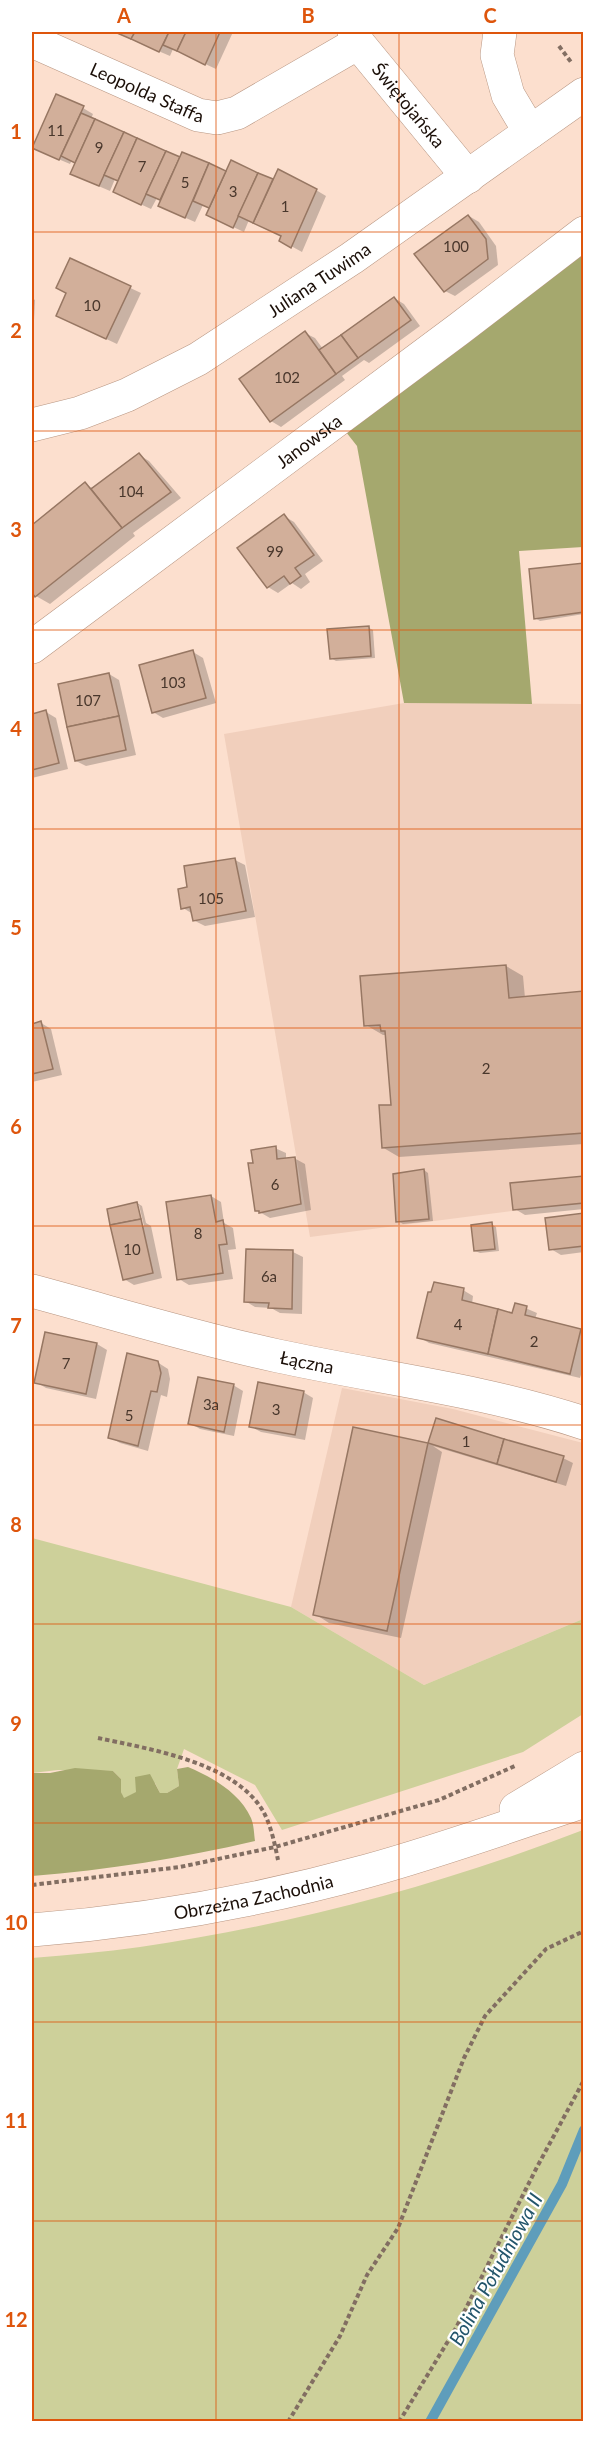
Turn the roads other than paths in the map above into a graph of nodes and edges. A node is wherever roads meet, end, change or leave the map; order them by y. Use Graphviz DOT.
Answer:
graph roads {
  1 [pos="500,32"];
  2 [pos="356,37"];
  3 [pos="32,41"];
  4 [pos="584,94"];
  5 [pos="530,132"];
  6 [pos="468,177"];
  7 [pos="584,233"];
  8 [pos="32,425"];
  9 [pos="32,647"];
  10 [pos="32,1292"];
  11 [pos="584,1423"];
  12 [pos="584,1768"];
  13 [pos="584,1801"];
  14 [pos="469,1838"];
  15 [pos="32,1930"];
  1 -- 5 [label="street"];
  2 -- 3 [label="street, Leopolda Staffa"];
  2 -- 6 [label="street, Świętojańska"];
  4 -- 5 [label="street, Juliana Tuwima"];
  5 -- 6 [label="street, Juliana Tuwima"];
  6 -- 8 [label="street, Juliana Tuwima"];
  7 -- 9 [label="street, Janowska"];
  10 -- 11 [label="street, Łączna"];
  12 -- 14 [label="street, Obrzeżna Zachodnia"];
  13 -- 14 [label="street, Obrzeżna Zachodnia"];
  14 -- 15 [label="street, Obrzeżna Zachodnia"];
}
